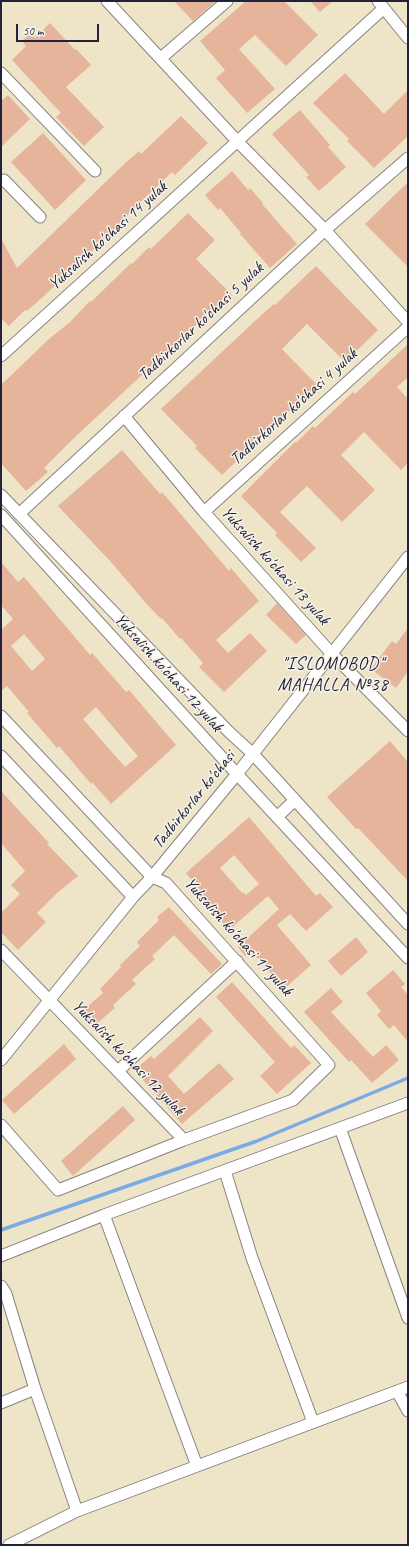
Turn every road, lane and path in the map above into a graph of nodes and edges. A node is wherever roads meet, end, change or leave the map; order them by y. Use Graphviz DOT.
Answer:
graph roads {
  1 [pos="107,1"];
  2 [pos="227,1"];
  3 [pos="381,5"];
  4 [pos="408,38"];
  5 [pos="161,58"];
  6 [pos="1,73"];
  7 [pos="238,142"];
  8 [pos="408,158"];
  9 [pos="95,171"];
  10 [pos="2,180"];
  11 [pos="40,217"];
  12 [pos="325,230"];
  13 [pos="408,322"];
  14 [pos="408,327"];
  15 [pos="1,356"];
  16 [pos="124,416"];
  17 [pos="1,495"];
  18 [pos="204,512"];
  19 [pos="19,514"];
  20 [pos="1,515"];
  21 [pos="408,557"];
  22 [pos="332,654"];
  23 [pos="1,716"];
  24 [pos="408,731"];
  25 [pos="253,754"];
  26 [pos="1,756"];
  27 [pos="237,774"];
  28 [pos="295,800"];
  29 [pos="276,817"];
  30 [pos="152,877"];
  31 [pos="133,897"];
  32 [pos="408,924"];
  33 [pos="1,950"];
  34 [pos="408,958"];
  35 [pos="237,961"];
  36 [pos="49,1000"];
  37 [pos="1,1060"];
  38 [pos="329,1065"];
  39 [pos="118,1071"];
  40 [pos="408,1103"];
  41 [pos="1,1125"];
  42 [pos="340,1128"];
  43 [pos="184,1140"];
  44 [pos="225,1171"];
  45 [pos="104,1215"];
  46 [pos="1,1256"];
  47 [pos="1,1286"];
  48 [pos="408,1318"];
  49 [pos="408,1387"];
  50 [pos="36,1389"];
  51 [pos="397,1391"];
  52 [pos="1,1403"];
  53 [pos="408,1411"];
  54 [pos="313,1422"];
  55 [pos="197,1466"];
  56 [pos="77,1512"];
  57 [pos="9,1545"];
  1 -- 5 [label="street"];
  2 -- 5 [label="street"];
  3 -- 4 [label="street"];
  3 -- 7 [label="street, Yuksalish ko'chasi 14 yulak"];
  5 -- 7 [label="street"];
  6 -- 9 [label="street"];
  7 -- 12 [label="street"];
  7 -- 15 [label="street, Yuksalish ko'chasi 14 yulak"];
  8 -- 12 [label="street, Tadbirkorlar ko'chasi 5 yulak"];
  10 -- 11 [label="street"];
  12 -- 13 [label="street"];
  12 -- 16 [label="street, Tadbirkorlar ko'chasi 5 yulak"];
  14 -- 18 [label="street, Tadbirkorlar ko'chasi 4 yulak"];
  16 -- 18 [label="street, Yuksalish ko'chasi 13 yulak"];
  16 -- 19 [label="street, Tadbirkorlar ko'chasi 5 yulak"];
  17 -- 19 [label="street, Yuksalish ko'chasi 12 yulak"];
  18 -- 22 [label="street, Yuksalish ko'chasi 13 yulak"];
  19 -- 25 [label="street, Yuksalish ko'chasi 12 yulak"];
  20 -- 27 [label="street, Yuksalish ko'chasi 12 yulak"];
  21 -- 22 [label="street, Tadbirkorlar ko'chasi"];
  22 -- 24 [label="street, Yuksalish ko'chasi 13 yulak"];
  22 -- 25 [label="street, Tadbirkorlar ko'chasi"];
  23 -- 30 [label="street, Yuksalish ko'chasi 11 yulak"];
  25 -- 27 [label="street, Tadbirkorlar ko'chasi"];
  25 -- 28 [label="street, Yuksalish ko'chasi 12 yulak"];
  26 -- 31 [label="street"];
  27 -- 29 [label="street, Yuksalish ko'chasi 12 yulak"];
  27 -- 30 [label="street, Tadbirkorlar ko'chasi"];
  28 -- 29 [label="street"];
  28 -- 32 [label="street, Yuksalish ko'chasi 12 yulak"];
  29 -- 34 [label="street, Yuksalish ko'chasi 12 yulak"];
  30 -- 31 [label="street, Tadbirkorlar ko'chasi"];
  30 -- 35 [label="street, Yuksalish ko'chasi 11 yulak"];
  31 -- 36 [label="street, Tadbirkorlar ko'chasi"];
  33 -- 36 [label="street, Yuksalish ko'chasi 12 yulak"];
  35 -- 38 [label="street, Yuksalish ko'chasi 11 yulak"];
  35 -- 39 [label="street"];
  36 -- 37 [label="street, Tadbirkorlar ko'chasi"];
  36 -- 39 [label="street, Yuksalish ko'chasi 12 yulak"];
  38 -- 43 [label="street, Yuksalish ko'chasi 12 yulak"];
  39 -- 43 [label="street, Yuksalish ko'chasi 12 yulak"];
  40 -- 42 [label="street"];
  41 -- 43 [label="street, Yuksalish ko'chasi 12 yulak"];
  42 -- 44 [label="street"];
  42 -- 48 [label="street"];
  44 -- 45 [label="street"];
  44 -- 54 [label="street"];
  45 -- 46 [label="street"];
  45 -- 55 [label="street"];
  47 -- 50 [label="street"];
  49 -- 51 [label="street"];
  50 -- 52 [label="street"];
  50 -- 56 [label="street"];
  51 -- 53 [label="street"];
  51 -- 54 [label="street"];
  54 -- 55 [label="street"];
  55 -- 56 [label="street"];
  56 -- 57 [label="street"];
}
